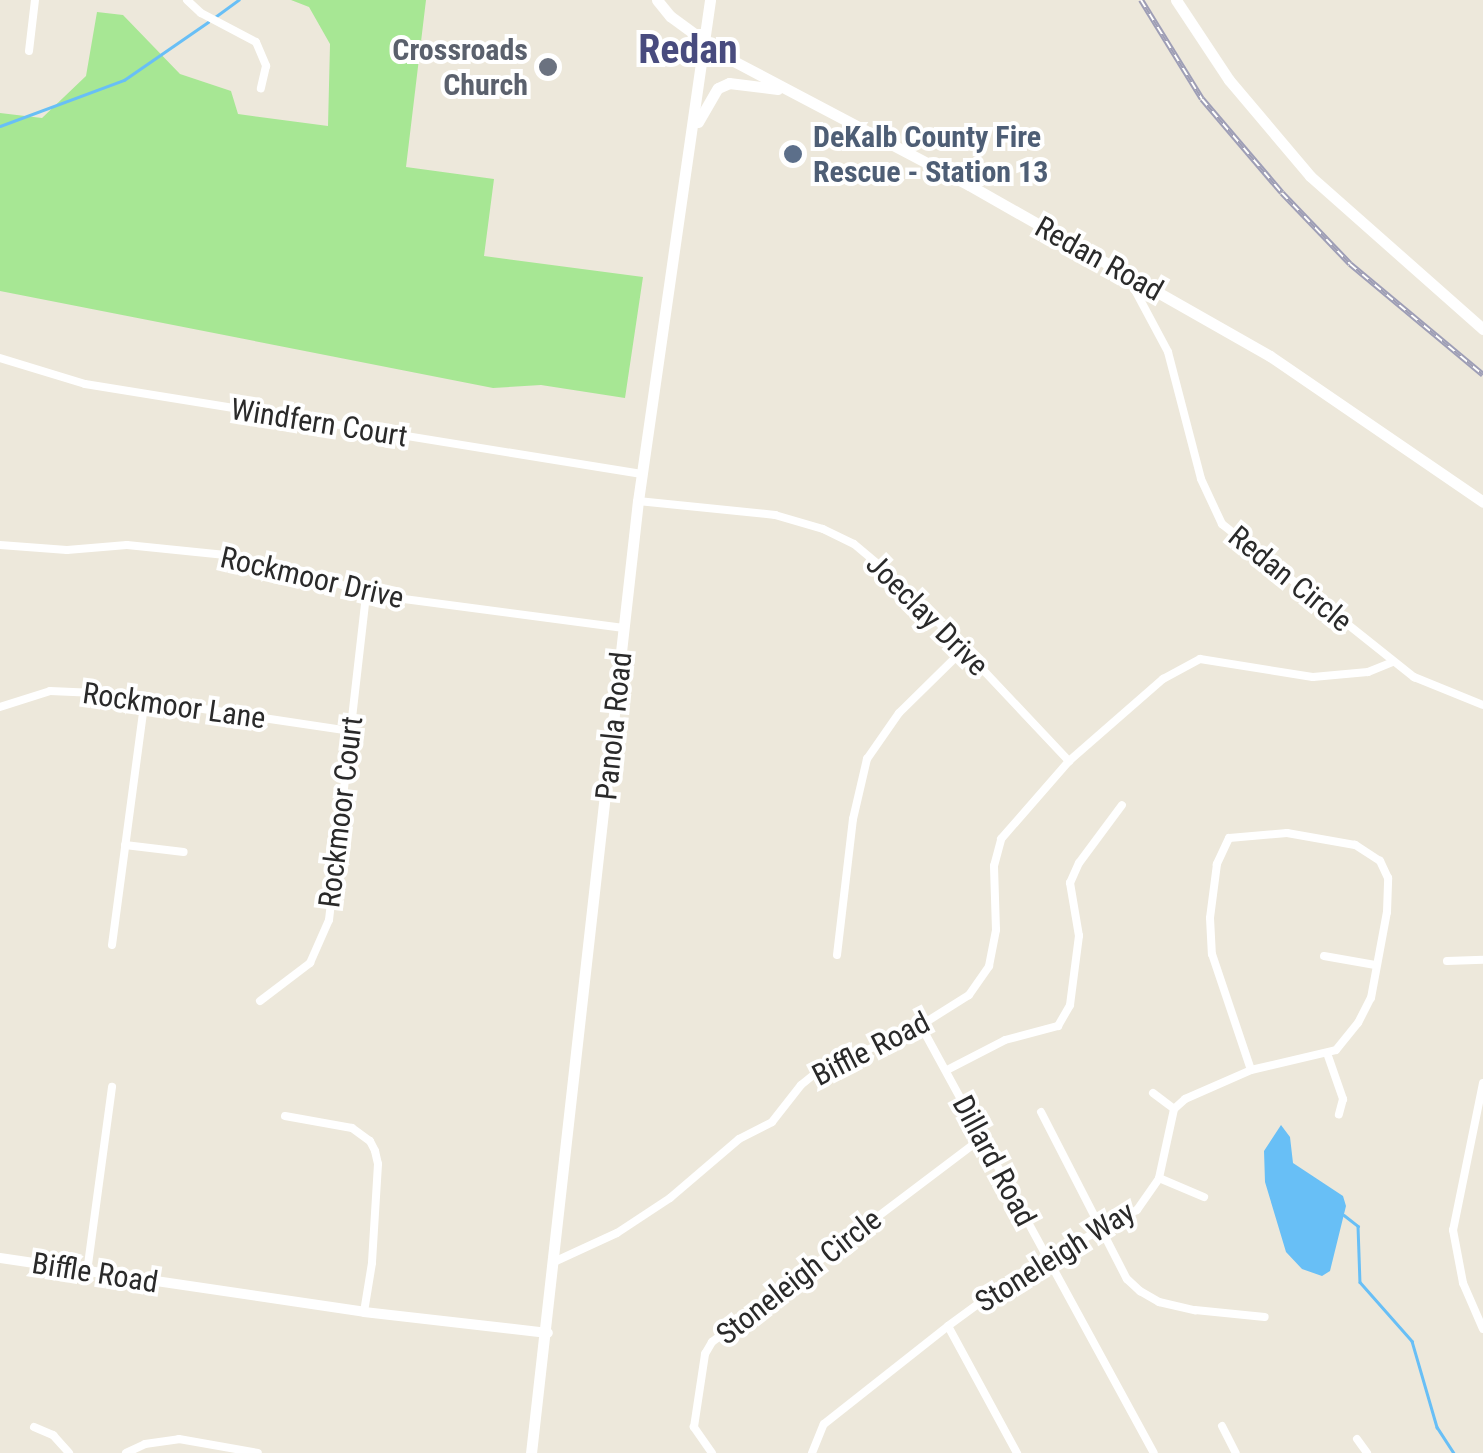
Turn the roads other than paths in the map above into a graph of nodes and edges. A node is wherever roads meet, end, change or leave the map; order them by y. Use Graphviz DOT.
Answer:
graph roads {
  1 [pos="35,0"];
  2 [pos="186,0"];
  3 [pos="657,0"];
  4 [pos="710,0"];
  5 [pos="1176,0"];
  6 [pos="704,44"];
  7 [pos="29,51"];
  8 [pos="261,88"];
  9 [pos="787,90"];
  10 [pos="690,145"];
  11 [pos="1128,276"];
  12 [pos="1483,329"];
  13 [pos="0,358"];
  14 [pos="642,474"];
  15 [pos="638,501"];
  16 [pos="1483,502"];
  17 [pos="0,545"];
  18 [pos="366,594"];
  19 [pos="624,628"];
  20 [pos="963,650"];
  21 [pos="1393,662"];
  22 [pos="146,699"];
  23 [pos="1483,705"];
  24 [pos="0,707"];
  25 [pos="351,731"];
  26 [pos="1068,761"];
  27 [pos="1122,806"];
  28 [pos="126,845"];
  29 [pos="184,852"];
  30 [pos="112,945"];
  31 [pos="837,955"];
  32 [pos="1324,956"];
  33 [pos="1483,960"];
  34 [pos="1447,961"];
  35 [pos="1375,965"];
  36 [pos="260,1001"];
  37 [pos="921,1026"];
  38 [pos="1327,1053"];
  39 [pos="947,1070"];
  40 [pos="1251,1070"];
  41 [pos="1483,1083"];
  42 [pos="112,1087"];
  43 [pos="1153,1094"];
  44 [pos="1174,1109"];
  45 [pos="1042,1112"];
  46 [pos="1339,1114"];
  47 [pos="285,1116"];
  48 [pos="980,1139"];
  49 [pos="1159,1178"];
  50 [pos="1204,1197"];
  51 [pos="1101,1228"];
  52 [pos="0,1258"];
  53 [pos="1046,1258"];
  54 [pos="556,1261"];
  55 [pos="87,1272"];
  56 [pos="364,1312"];
  57 [pos="1266,1317"];
  58 [pos="948,1326"];
  59 [pos="1483,1330"];
  60 [pos="548,1332"];
  61 [pos="1222,1426"];
  62 [pos="34,1427"];
  63 [pos="1356,1439"];
  64 [pos="69,1453"];
  65 [pos="126,1453"];
  66 [pos="258,1453"];
  67 [pos="532,1453"];
  68 [pos="712,1453"];
  69 [pos="812,1453"];
  70 [pos="1017,1453"];
  71 [pos="1154,1453"];
  72 [pos="1236,1453"];
  73 [pos="1368,1453"];
  1 -- 7 [label="street"];
  2 -- 8 [label="street"];
  3 -- 6 [label="main road, Redan Road"];
  4 -- 6 [label="main road, Panola Road"];
  5 -- 12 [label="main road"];
  6 -- 9 [label="main road, Redan Road"];
  6 -- 10 [label="main road, Panola Road"];
  9 -- 10 [label="main road"];
  9 -- 11 [label="main road, Redan Road"];
  10 -- 14 [label="main road, Panola Road"];
  11 -- 16 [label="main road, Redan Road"];
  11 -- 21 [label="street, Redan Circle"];
  13 -- 14 [label="street, Windfern Court"];
  14 -- 15 [label="main road, Panola Road"];
  15 -- 19 [label="main road, Panola Road"];
  15 -- 20 [label="street, Joeclay Drive"];
  17 -- 18 [label="street, Rockmoor Drive"];
  18 -- 19 [label="street, Rockmoor Drive"];
  18 -- 25 [label="street, Rockmoor Court"];
  19 -- 54 [label="main road, Panola Road"];
  20 -- 26 [label="street, Joeclay Drive"];
  20 -- 31 [label="street"];
  21 -- 23 [label="street, Redan Circle"];
  21 -- 26 [label="street, Biffle Road"];
  22 -- 24 [label="street, Rockmoor Lane"];
  22 -- 25 [label="street, Rockmoor Lane"];
  22 -- 28 [label="street"];
  25 -- 36 [label="street, Rockmoor Court"];
  26 -- 37 [label="street, Biffle Road"];
  27 -- 39 [label="street"];
  28 -- 29 [label="street"];
  28 -- 30 [label="street"];
  32 -- 35 [label="street"];
  33 -- 34 [label="street"];
  35 -- 38 [label="street"];
  35 -- 40 [label="street"];
  37 -- 39 [label="street, Dillard Road"];
  37 -- 54 [label="street, Biffle Road"];
  38 -- 40 [label="street"];
  38 -- 46 [label="street"];
  39 -- 48 [label="street, Dillard Road"];
  40 -- 44 [label="street"];
  41 -- 59 [label="street"];
  42 -- 55 [label="street"];
  43 -- 44 [label="street"];
  44 -- 49 [label="street, Stoneleigh Way"];
  45 -- 51 [label="street"];
  47 -- 56 [label="street"];
  48 -- 53 [label="street, Dillard Road"];
  48 -- 68 [label="street, Stoneleigh Circle"];
  49 -- 50 [label="street"];
  49 -- 51 [label="street, Stoneleigh Way"];
  51 -- 53 [label="street, Stoneleigh Way"];
  51 -- 57 [label="street"];
  52 -- 55 [label="street, Biffle Road"];
  53 -- 58 [label="street, Stoneleigh Way"];
  53 -- 71 [label="street, Dillard Road"];
  54 -- 60 [label="main road, Panola Road"];
  55 -- 56 [label="street, Biffle Road"];
  56 -- 60 [label="street, Biffle Road"];
  58 -- 69 [label="street, Stoneleigh Way"];
  58 -- 70 [label="street"];
  60 -- 67 [label="main road, Panola Road"];
  61 -- 72 [label="street"];
  62 -- 64 [label="street"];
  63 -- 73 [label="street"];
  65 -- 66 [label="street"];
}
